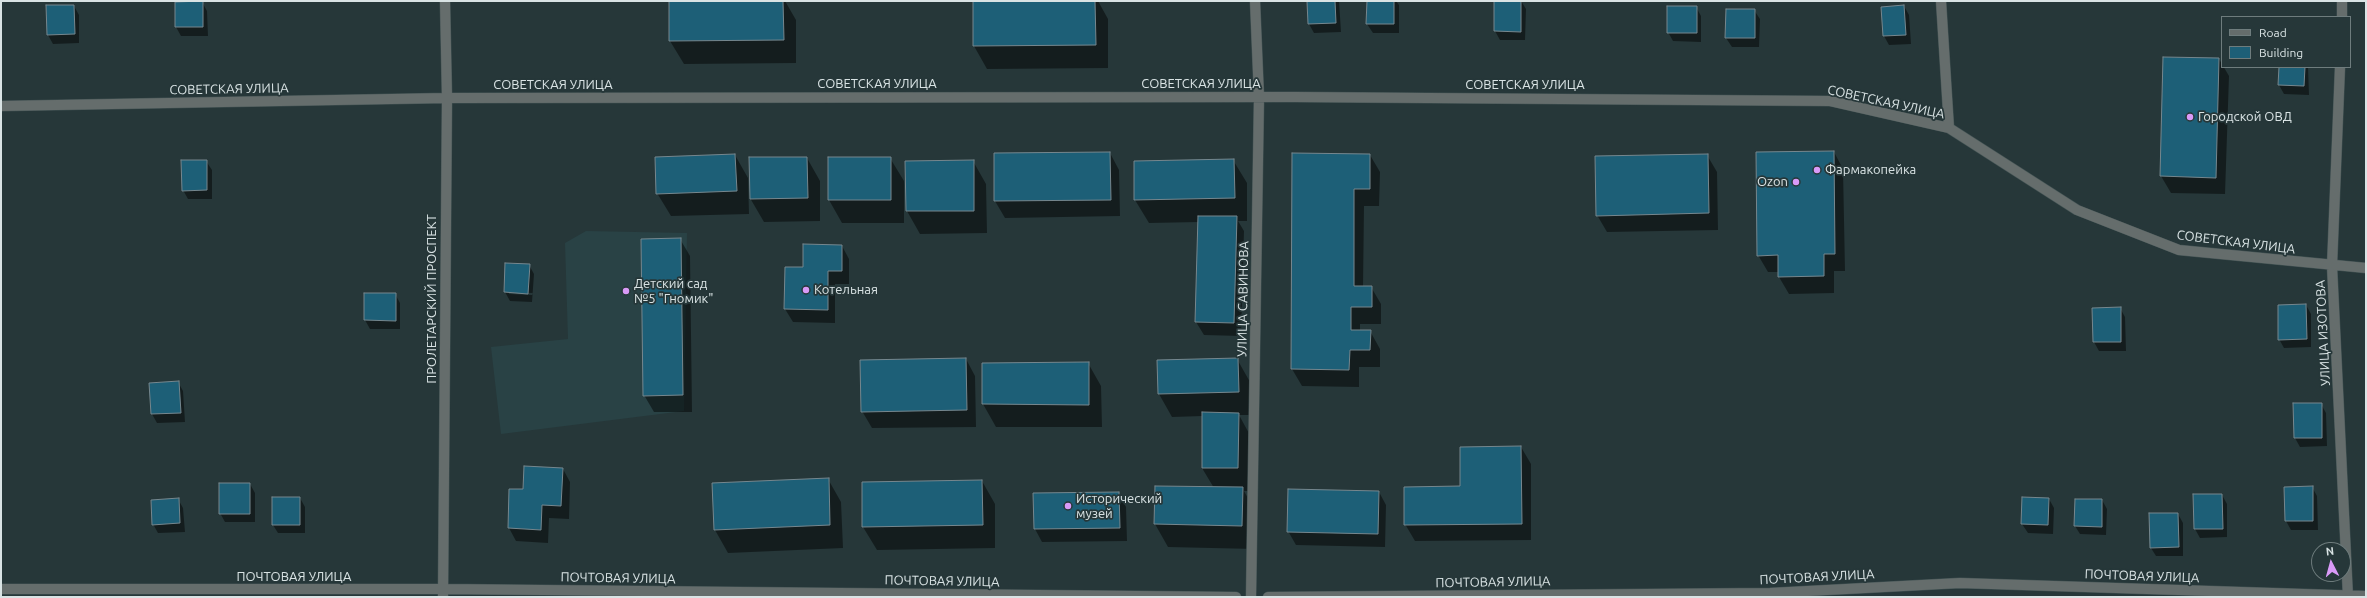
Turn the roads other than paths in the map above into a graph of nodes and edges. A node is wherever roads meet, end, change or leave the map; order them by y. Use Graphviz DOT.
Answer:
graph roads {
  1 [pos="445,1"];
  2 [pos="1255,1"];
  3 [pos="1940,1"];
  4 [pos="2342,1"];
  5 [pos="2342,16"];
  6 [pos="2340,68"];
  7 [pos="1259,97"];
  8 [pos="447,98"];
  9 [pos="1,106"];
  10 [pos="1949,128"];
  11 [pos="2332,266"];
  12 [pos="2366,268"];
  13 [pos="1,589"];
  14 [pos="443,593"];
  15 [pos="1791,594"];
  16 [pos="2348,596"];
  17 [pos="2366,596"];
  18 [pos="1236,597"];
  19 [pos="1251,597"];
  20 [pos="1268,597"];
  1 -- 8 [label="street, ПРОЛЕТАРСКИЙ ПРОСПЕКТ"];
  2 -- 7 [label="street, УЛИЦА САВИНОВА"];
  3 -- 10 [label="street"];
  4 -- 5 [label="street"];
  6 -- 11 [label="street, УЛИЦА ИЗОТОВА"];
  7 -- 8 [label="street, СОВЕТСКАЯ УЛИЦА"];
  7 -- 10 [label="street, СОВЕТСКАЯ УЛИЦА"];
  7 -- 19 [label="street, УЛИЦА САВИНОВА"];
  8 -- 9 [label="street, СОВЕТСКАЯ УЛИЦА"];
  8 -- 14 [label="street, ПРОЛЕТАРСКИЙ ПРОСПЕКТ"];
  10 -- 11 [label="street, СОВЕТСКАЯ УЛИЦА"];
  11 -- 12 [label="street, СОВЕТСКАЯ УЛИЦА"];
  11 -- 16 [label="street, УЛИЦА ИЗОТОВА"];
  13 -- 14 [label="street, ПОЧТОВАЯ УЛИЦА"];
  14 -- 18 [label="street, ПОЧТОВАЯ УЛИЦА"];
  15 -- 16 [label="street, ПОЧТОВАЯ УЛИЦА"];
  15 -- 20 [label="street, ПОЧТОВАЯ УЛИЦА"];
  16 -- 17 [label="street, ПОЧТОВАЯ УЛИЦА"];
}
